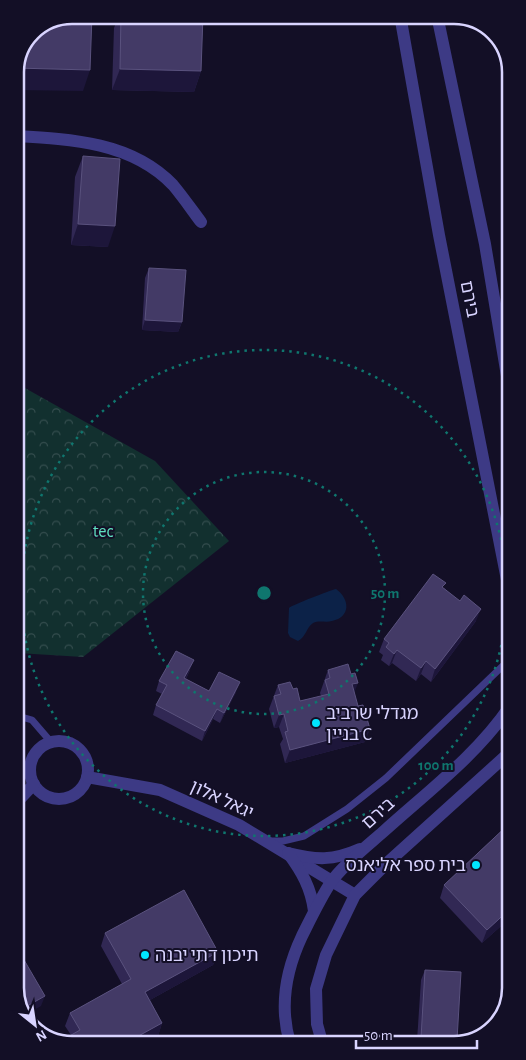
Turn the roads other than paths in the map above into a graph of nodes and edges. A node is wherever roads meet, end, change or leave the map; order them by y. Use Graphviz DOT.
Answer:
graph roads {
  1 [pos="402,24"];
  2 [pos="439,24"];
  3 [pos="24,137"];
  4 [pos="201,222"];
  5 [pos="502,348"];
  6 [pos="502,554"];
  7 [pos="502,667"];
  8 [pos="24,718"];
  9 [pos="502,718"];
  10 [pos="52,742"];
  11 [pos="502,759"];
  12 [pos="87,777"];
  13 [pos="34,784"];
  14 [pos="24,795"];
  15 [pos="266,841"];
  16 [pos="367,846"];
  17 [pos="288,853"];
  18 [pos="332,881"];
  19 [pos="355,895"];
  20 [pos="314,911"];
  21 [pos="288,1036"];
  22 [pos="320,1036"];
  1 -- 6 [label="street, בירם"];
  2 -- 5 [label="street, בירם"];
  3 -- 4 [label="street"];
  7 -- 15 [label="lane"];
  8 -- 10 [label="lane"];
  9 -- 16 [label="street, בירם"];
  10 -- 12 [label="street"];
  10 -- 13 [label="street"];
  11 -- 19 [label="street"];
  12 -- 13 [label="street"];
  12 -- 15 [label="street, יגאל אלון"];
  13 -- 14 [label="street"];
  15 -- 17 [label="street, יגאל אלון"];
  16 -- 17 [label="street"];
  16 -- 18 [label="street, בירם"];
  17 -- 18 [label="street, יגאל אלון"];
  17 -- 20 [label="street"];
  18 -- 19 [label="street"];
  18 -- 20 [label="street, בירם"];
  19 -- 22 [label="street"];
  20 -- 21 [label="street, בירם"];
}
